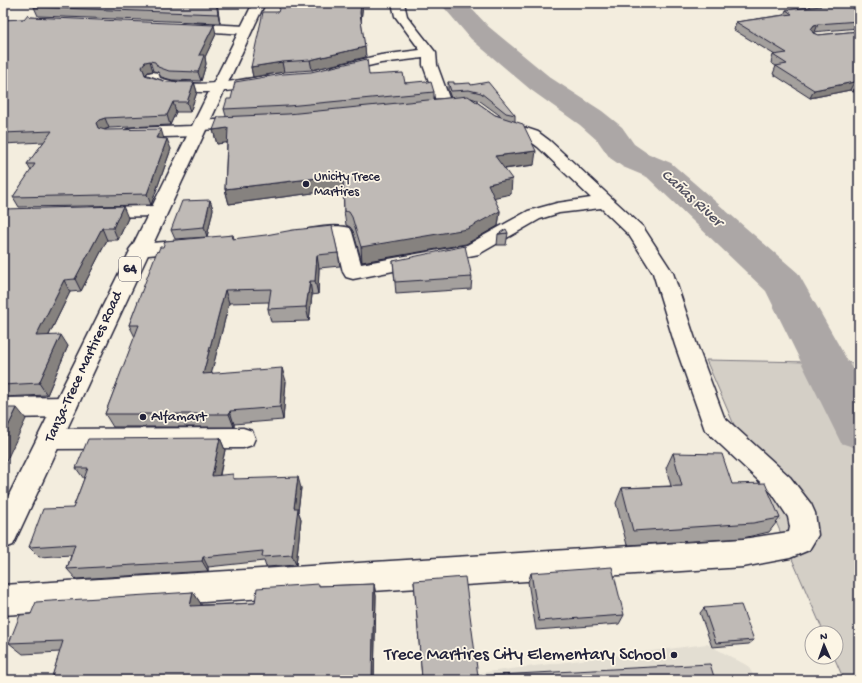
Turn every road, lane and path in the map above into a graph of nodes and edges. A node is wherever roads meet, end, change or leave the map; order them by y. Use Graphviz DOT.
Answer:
graph roads {
  1 [pos="259,3"];
  2 [pos="398,3"];
  3 [pos="174,27"];
  4 [pos="246,30"];
  5 [pos="429,53"];
  6 [pos="326,72"];
  7 [pos="153,76"];
  8 [pos="276,78"];
  9 [pos="218,87"];
  10 [pos="429,107"];
  11 [pos="485,113"];
  12 [pos="258,122"];
  13 [pos="199,128"];
  14 [pos="116,134"];
  15 [pos="606,202"];
  16 [pos="158,211"];
  17 [pos="80,212"];
  18 [pos="286,237"];
  19 [pos="211,244"];
  20 [pos="139,250"];
  21 [pos="3,408"];
  22 [pos="65,408"];
  23 [pos="243,438"];
  24 [pos="50,439"];
  25 [pos="3,536"];
  26 [pos="3,600"];
  1 -- 4 [label="street, Tanza-Trece Martires Road / 64"];
  2 -- 5 [label="street"];
  3 -- 4 [label="street"];
  4 -- 9 [label="street, Tanza-Trece Martires Road / 64"];
  5 -- 6 [label="street"];
  5 -- 10 [label="street"];
  7 -- 9 [label="street"];
  8 -- 9 [label="street"];
  9 -- 13 [label="street, Tanza-Trece Martires Road / 64"];
  11 -- 15 [label="street"];
  12 -- 13 [label="street"];
  13 -- 14 [label="street"];
  13 -- 16 [label="street, Tanza-Trece Martires Road / 64"];
  15 -- 18 [label="street"];
  15 -- 26 [label="street"];
  16 -- 17 [label="street"];
  16 -- 20 [label="street, Tanza-Trece Martires Road / 64"];
  19 -- 20 [label="street"];
  20 -- 22 [label="street, Tanza-Trece Martires Road / 64"];
  21 -- 22 [label="street"];
  22 -- 24 [label="street, Tanza-Trece Martires Road / 64"];
  23 -- 24 [label="street"];
  24 -- 25 [label="street, Tanza-Trece Martires Road / 64"];
}
